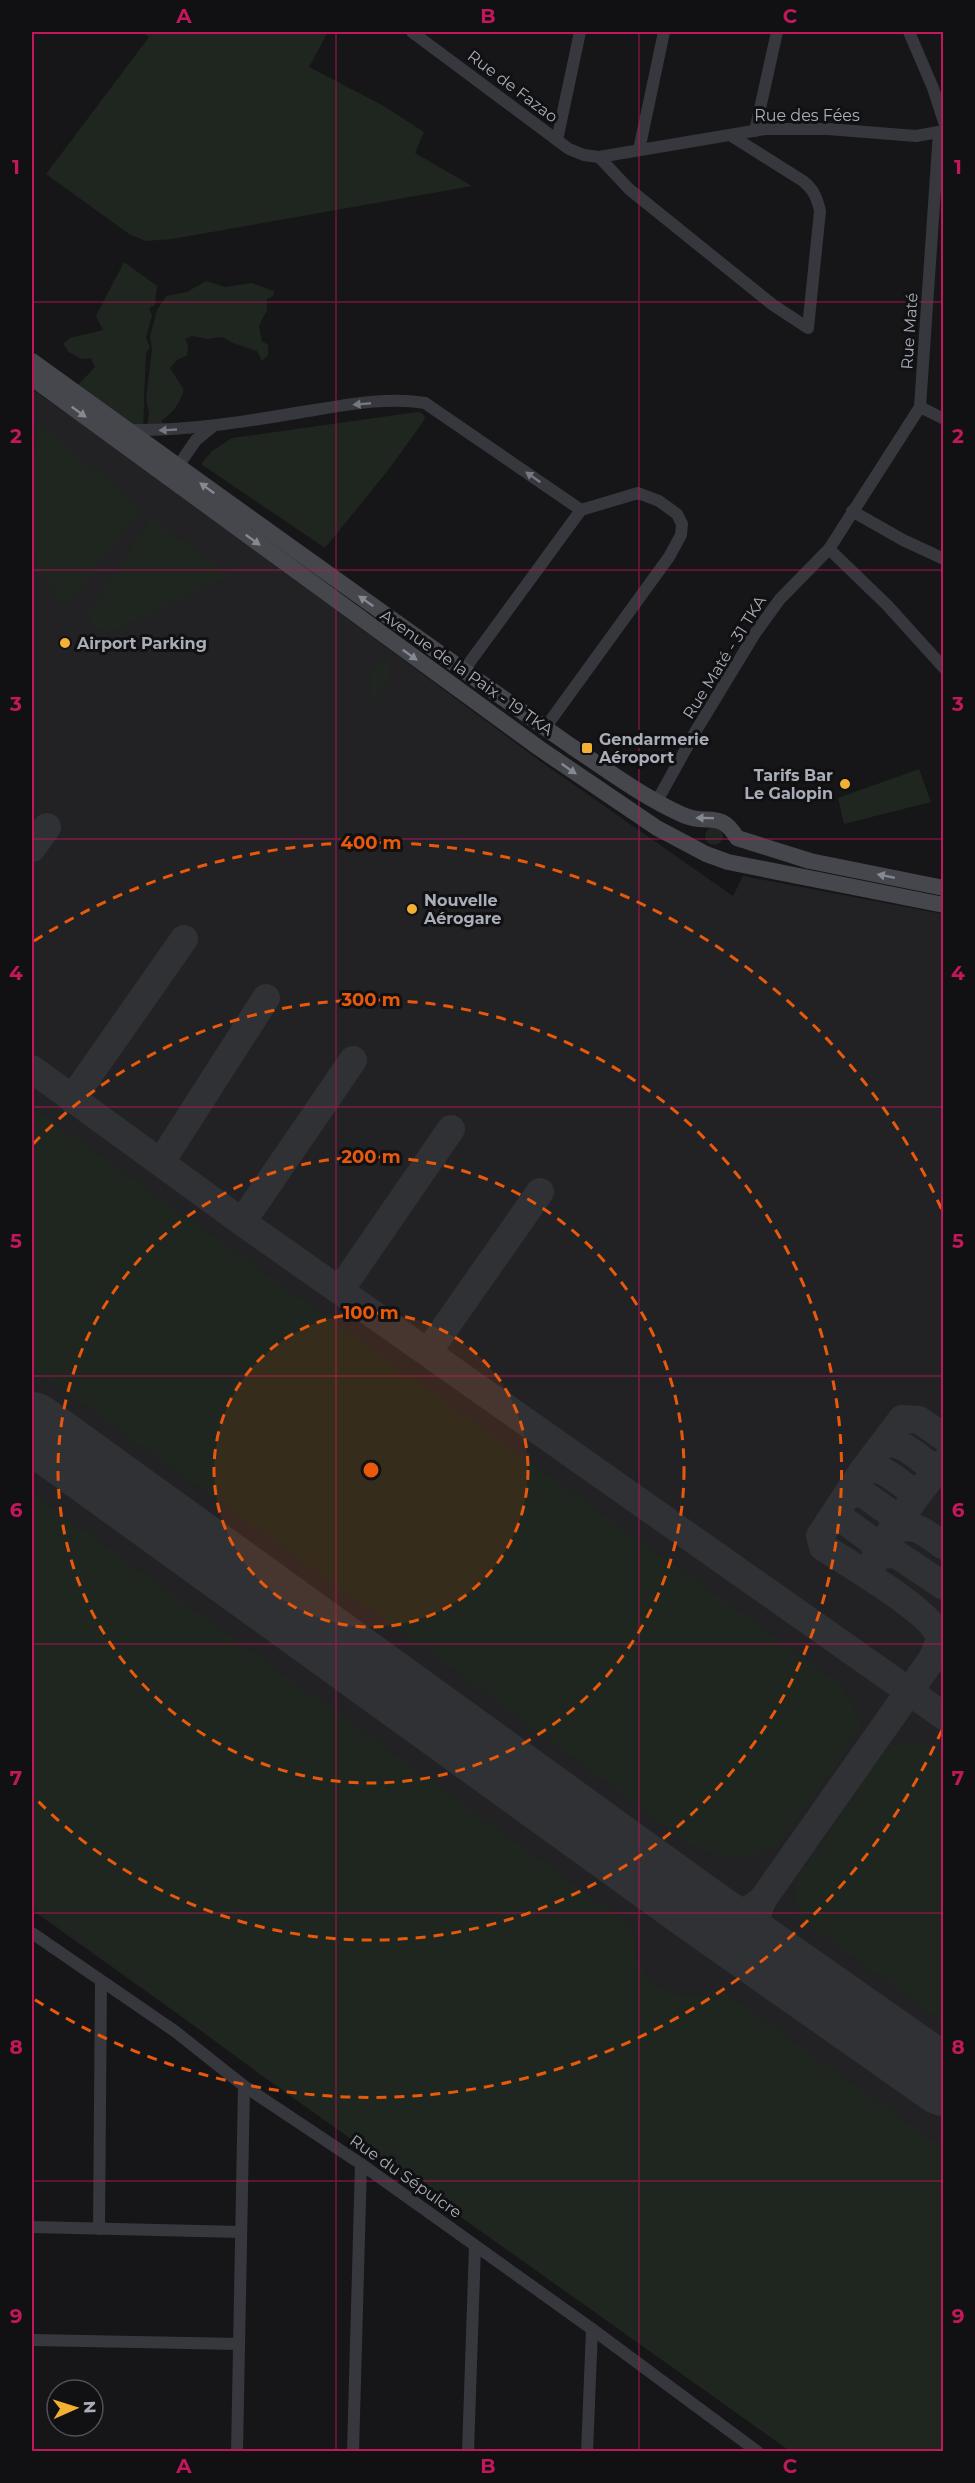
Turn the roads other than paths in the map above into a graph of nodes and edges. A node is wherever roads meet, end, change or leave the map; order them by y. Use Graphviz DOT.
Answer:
graph roads {
  1 [pos="412,32"];
  2 [pos="580,32"];
  3 [pos="664,32"];
  4 [pos="777,32"];
  5 [pos="909,32"];
  6 [pos="942,129"];
  7 [pos="755,131"];
  8 [pos="730,135"];
  9 [pos="557,140"];
  10 [pos="639,150"];
  11 [pos="599,157"];
  12 [pos="32,361"];
  13 [pos="32,378"];
  14 [pos="920,407"];
  15 [pos="944,419"];
  16 [pos="213,427"];
  17 [pos="128,430"];
  18 [pos="178,466"];
  19 [pos="581,510"];
  20 [pos="852,511"];
  21 [pos="829,549"];
  22 [pos="944,559"];
  23 [pos="944,668"];
  24 [pos="464,670"];
  25 [pos="545,728"];
  26 [pos="657,801"];
  27 [pos="944,888"];
  28 [pos="944,905"];
  29 [pos="32,1933"];
  30 [pos="101,1981"];
  31 [pos="244,2085"];
  32 [pos="361,2164"];
  33 [pos="32,2228"];
  34 [pos="99,2229"];
  35 [pos="242,2232"];
  36 [pos="475,2246"];
  37 [pos="592,2329"];
  38 [pos="32,2340"];
  39 [pos="239,2344"];
  40 [pos="237,2451"];
  41 [pos="353,2451"];
  42 [pos="468,2451"];
  43 [pos="587,2451"];
  44 [pos="758,2451"];
  1 -- 9 [label="street, Rue de Fazao"];
  2 -- 9 [label="street"];
  3 -- 10 [label="street"];
  4 -- 7 [label="street"];
  5 -- 6 [label="street"];
  6 -- 7 [label="street, Rue des Fées"];
  6 -- 14 [label="street, Rue Maté"];
  7 -- 8 [label="street, Rue des Fées"];
  8 -- 10 [label="street, Rue des Fées"];
  8 -- 11 [label="street"];
  9 -- 11 [label="street, Rue de Fazao"];
  10 -- 11 [label="street, Rue des Fées"];
  12 -- 17 [label="main road, Avenue de la Paix - 19 TKA"];
  13 -- 28 [label="main road, Avenue de la Paix - 19 TKA, one-way"];
  14 -- 15 [label="street"];
  14 -- 20 [label="street, Rue Maté"];
  16 -- 17 [label="street, one-way"];
  16 -- 18 [label="street"];
  19 -- 16 [label="street, one-way"];
  17 -- 18 [label="main road, Avenue de la Paix - 19 TKA"];
  24 -- 18 [label="main road, Avenue de la Paix - 19 TKA, one-way"];
  19 -- 24 [label="street"];
  19 -- 25 [label="street"];
  20 -- 21 [label="street, Rue Maté - 31 TKA"];
  20 -- 22 [label="street"];
  21 -- 23 [label="street"];
  21 -- 26 [label="street, Rue Maté - 31 TKA"];
  24 -- 25 [label="main road, Avenue de la Paix - 19 TKA"];
  25 -- 26 [label="main road, Avenue de la Paix - 19 TKA"];
  27 -- 26 [label="main road, Avenue de la Paix - 19 TKA, one-way"];
  29 -- 30 [label="street, Rue du Sépulcre"];
  30 -- 31 [label="street, Rue du Sépulcre"];
  30 -- 34 [label="street"];
  31 -- 32 [label="street, Rue du Sépulcre"];
  31 -- 35 [label="street"];
  32 -- 36 [label="street, Rue du Sépulcre"];
  32 -- 41 [label="street"];
  33 -- 34 [label="street"];
  34 -- 35 [label="street"];
  35 -- 39 [label="street"];
  36 -- 37 [label="street, Rue du Sépulcre"];
  36 -- 42 [label="street"];
  37 -- 43 [label="street"];
  37 -- 44 [label="street, Rue du Sépulcre"];
  38 -- 39 [label="street"];
  39 -- 40 [label="street"];
}
